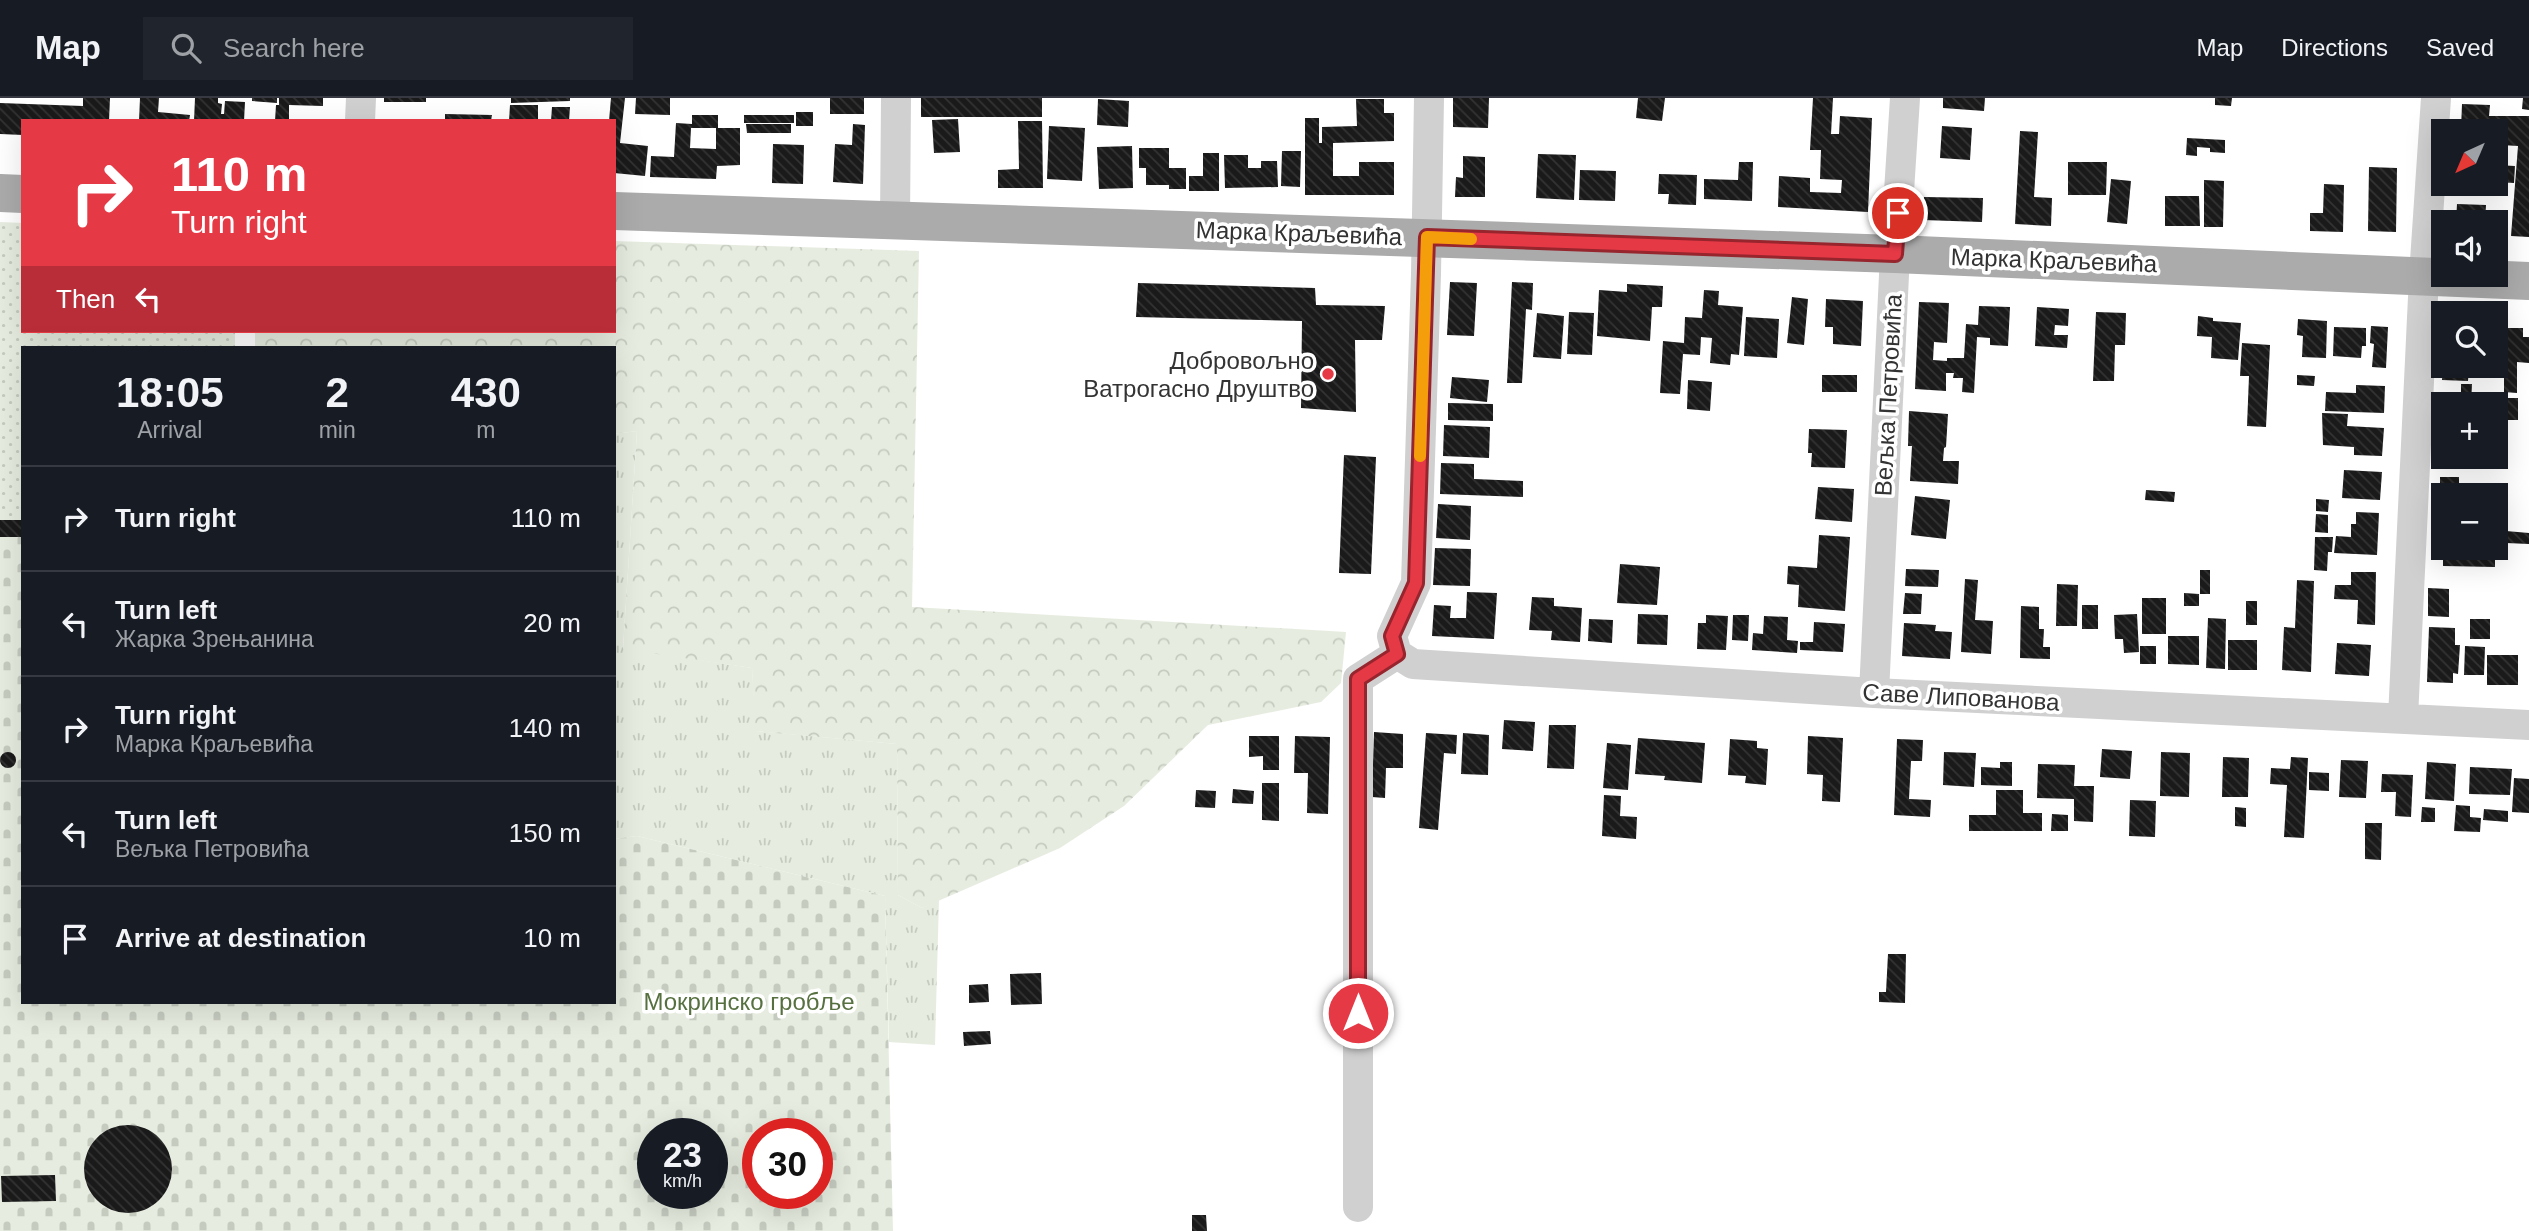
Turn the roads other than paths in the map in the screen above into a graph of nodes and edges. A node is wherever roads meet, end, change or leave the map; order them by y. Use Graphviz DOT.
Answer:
graph roads {
  1 [pos="360,98"];
  2 [pos="896,98"];
  3 [pos="1429,98"];
  4 [pos="1905,98"];
  5 [pos="2436,98"];
  6 [pos="360,119"];
  7 [pos="0,193"];
  8 [pos="21,194"];
  9 [pos="616,211"];
  10 [pos="895,220"];
  11 [pos="1427,237"];
  12 [pos="1895,254"];
  13 [pos="2424,276"];
  14 [pos="2529,281"];
  15 [pos="1397,654"];
  16 [pos="1874,693"];
  17 [pos="2403,718"];
  18 [pos="2529,724"];
  19 [pos="1358,1207"];
  1 -- 6 [label="street"];
  2 -- 10 [label="street"];
  3 -- 11 [label="street"];
  4 -- 12 [label="street, Вељка Петровића"];
  5 -- 13 [label="street"];
  7 -- 8 [label="main road"];
  9 -- 10 [label="main road, Марка Краљевића"];
  10 -- 11 [label="main road, Марка Краљевића"];
  11 -- 12 [label="main road, Марка Краљевића"];
  11 -- 15 [label="street"];
  12 -- 13 [label="main road, Марка Краљевића"];
  12 -- 16 [label="street, Вељка Петровића"];
  13 -- 14 [label="main road, Марка Краљевића"];
  13 -- 17 [label="street"];
  15 -- 16 [label="street, Саве Липованова"];
  15 -- 19 [label="street"];
  16 -- 17 [label="street, Саве Липованова"];
  17 -- 18 [label="street, Саве Липованова"];
}
